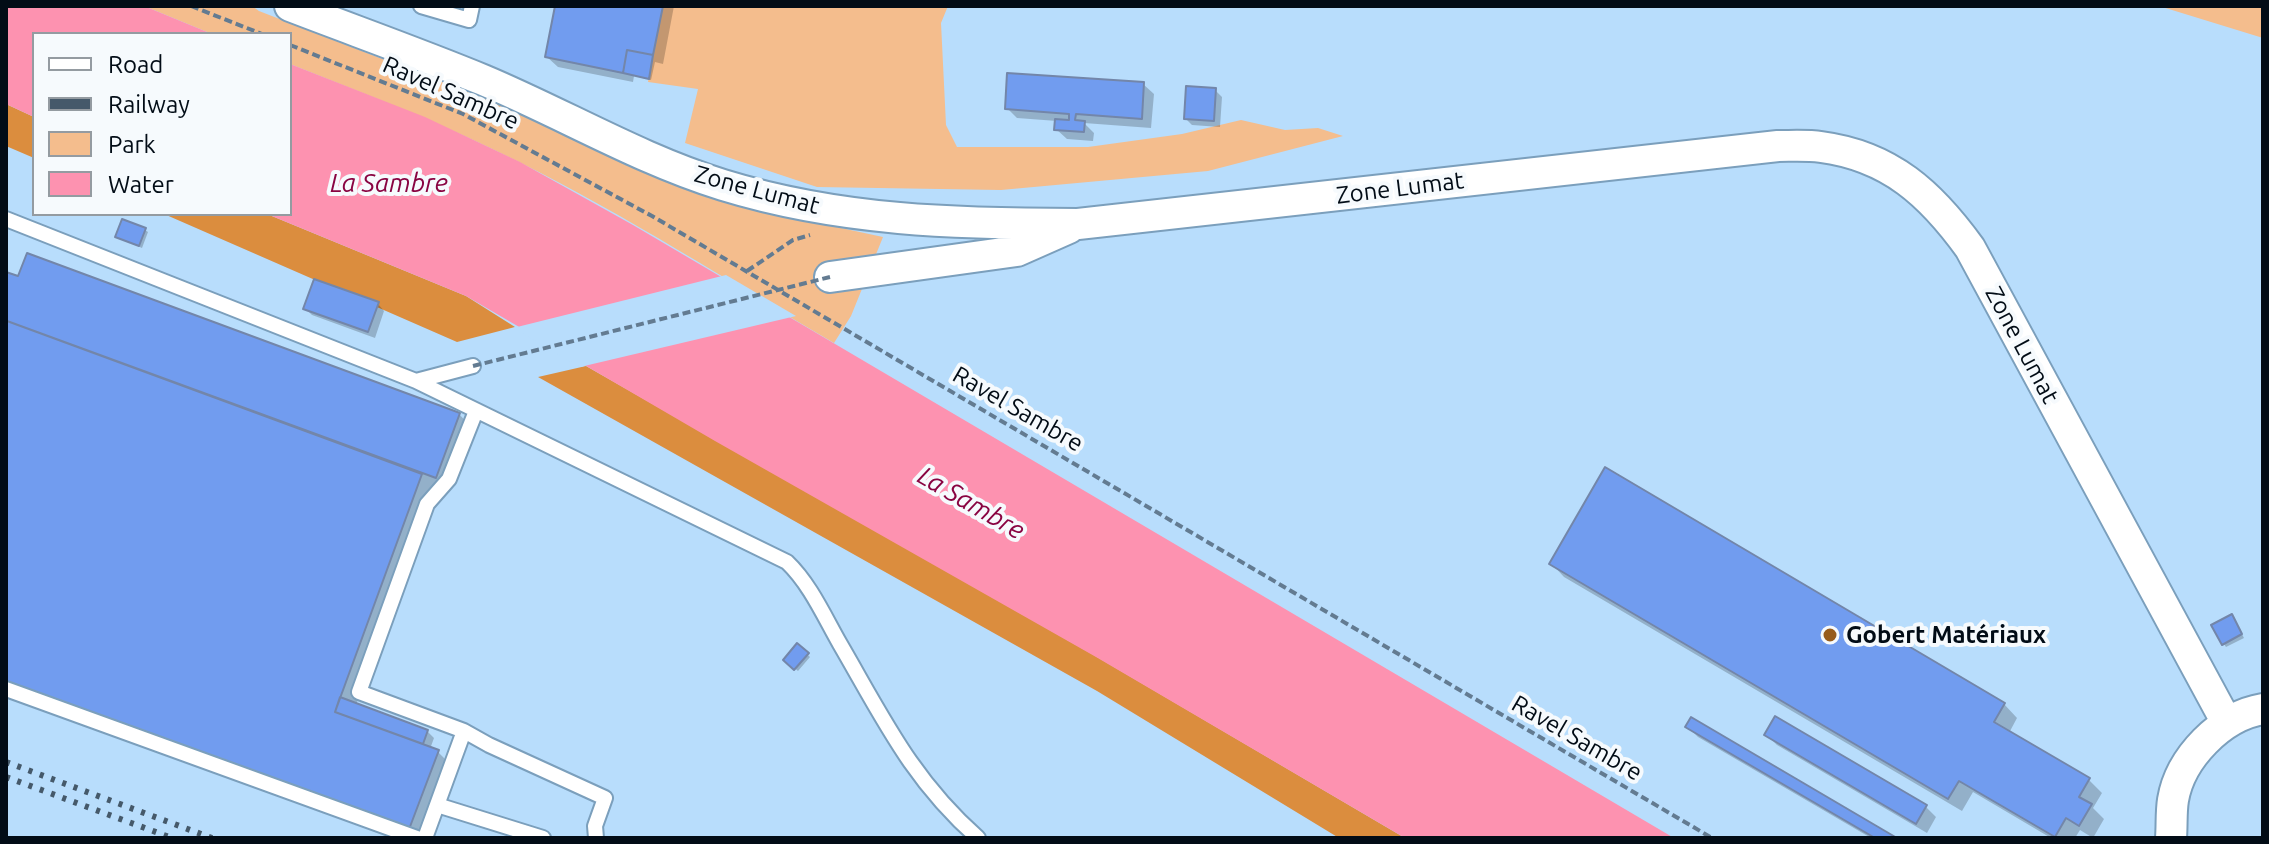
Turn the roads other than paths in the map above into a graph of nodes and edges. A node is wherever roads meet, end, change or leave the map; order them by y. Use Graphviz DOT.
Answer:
graph roads {
  1 [pos="290,6"];
  2 [pos="421,6"];
  3 [pos="472,6"];
  4 [pos="6,219"];
  5 [pos="1078,224"];
  6 [pos="830,277"];
  7 [pos="473,366"];
  8 [pos="416,381"];
  9 [pos="476,411"];
  10 [pos="6,689"];
  11 [pos="2263,709"];
  12 [pos="2227,723"];
  13 [pos="464,731"];
  14 [pos="437,805"];
  15 [pos="417,838"];
  16 [pos="425,838"];
  17 [pos="543,838"];
  18 [pos="596,838"];
  19 [pos="978,838"];
  20 [pos="2171,838"];
  1 -- 5 [label="street, Zone Lumat"];
  2 -- 3 [label="lane"];
  4 -- 8 [label="lane"];
  5 -- 6 [label="street"];
  5 -- 12 [label="street, Zone Lumat"];
  7 -- 8 [label="lane"];
  8 -- 9 [label="lane"];
  9 -- 13 [label="lane"];
  9 -- 19 [label="lane"];
  10 -- 15 [label="lane"];
  11 -- 12 [label="street"];
  12 -- 20 [label="street"];
  13 -- 14 [label="lane"];
  13 -- 18 [label="lane"];
  14 -- 16 [label="lane"];
  14 -- 17 [label="lane"];
}
